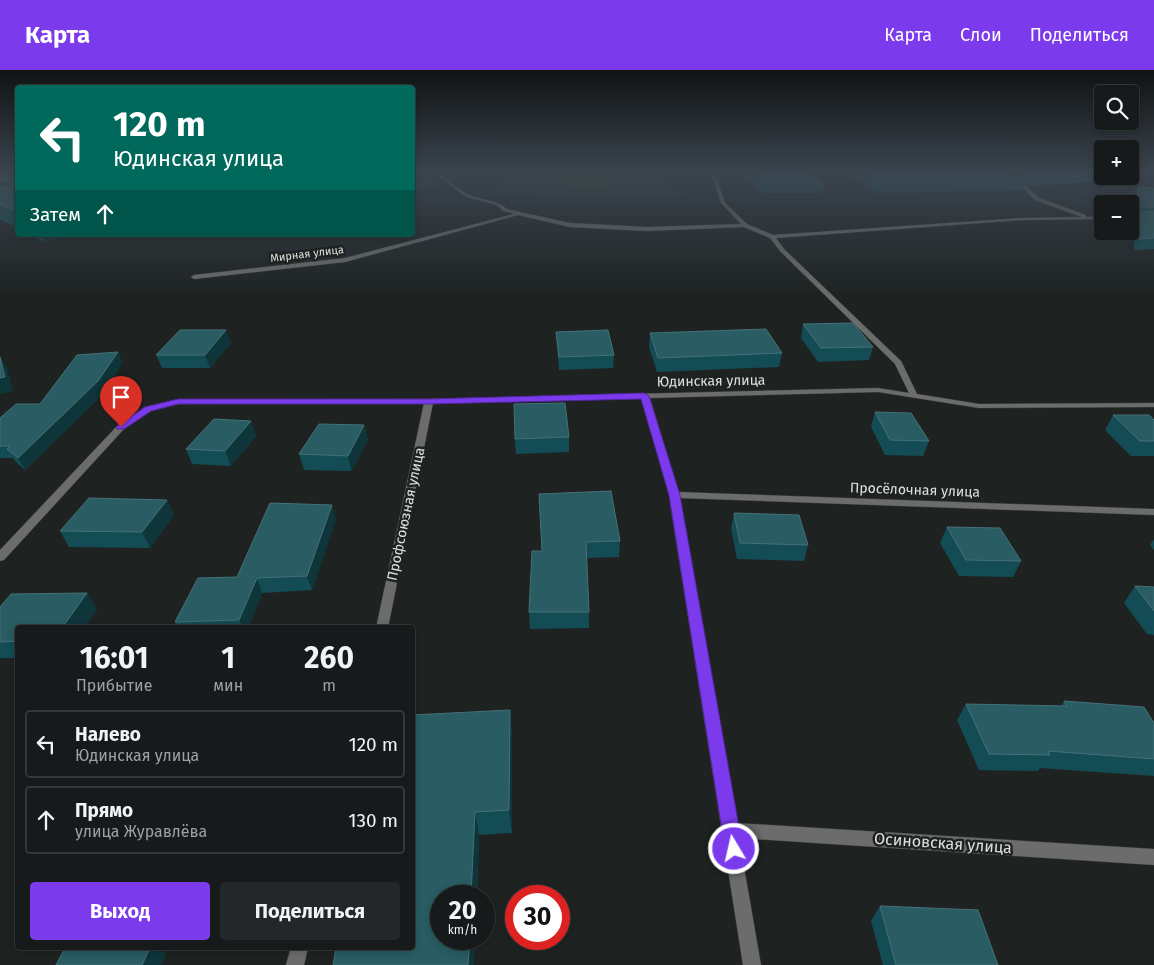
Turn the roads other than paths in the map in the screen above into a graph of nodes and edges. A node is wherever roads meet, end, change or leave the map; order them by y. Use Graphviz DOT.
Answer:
graph roads {
  1 [pos="514,213"];
  2 [pos="733,213"];
  3 [pos="1075,213"];
  4 [pos="518,214"];
  5 [pos="1090,218"];
  6 [pos="1094,218"];
  7 [pos="1139,219"];
  8 [pos="1154,220"];
  9 [pos="745,225"];
  10 [pos="772,237"];
  11 [pos="194,277"];
  12 [pos="914,394"];
  13 [pos="644,396"];
  14 [pos="429,401"];
  15 [pos="1154,405"];
  16 [pos="674,495"];
  17 [pos="1154,512"];
  18 [pos="0,557"];
  19 [pos="383,625"];
  20 [pos="731,830"];
  21 [pos="1154,857"];
  22 [pos="299,950"];
  23 [pos="295,965"];
  24 [pos="752,965"];
  1 -- 4 [label="street"];
  2 -- 9 [label="street"];
  3 -- 5 [label="street"];
  4 -- 9 [label="street, Мирная улица"];
  4 -- 11 [label="street, Мирная улица"];
  5 -- 6 [label="street, Мирная улица"];
  5 -- 10 [label="street, Мирная улица"];
  7 -- 8 [label="street"];
  9 -- 10 [label="street, Мирная улица"];
  10 -- 12 [label="street"];
  12 -- 13 [label="street, Юдинская улица"];
  12 -- 15 [label="street, Юдинская улица"];
  13 -- 14 [label="street, Юдинская улица"];
  13 -- 16 [label="street"];
  14 -- 18 [label="street, Юдинская улица"];
  14 -- 19 [label="street, Профсоюзная улица"];
  16 -- 17 [label="street, Просёлочная улица"];
  16 -- 20 [label="street"];
  20 -- 21 [label="street, Осиновская улица"];
  20 -- 24 [label="street"];
  22 -- 23 [label="street"];
}
